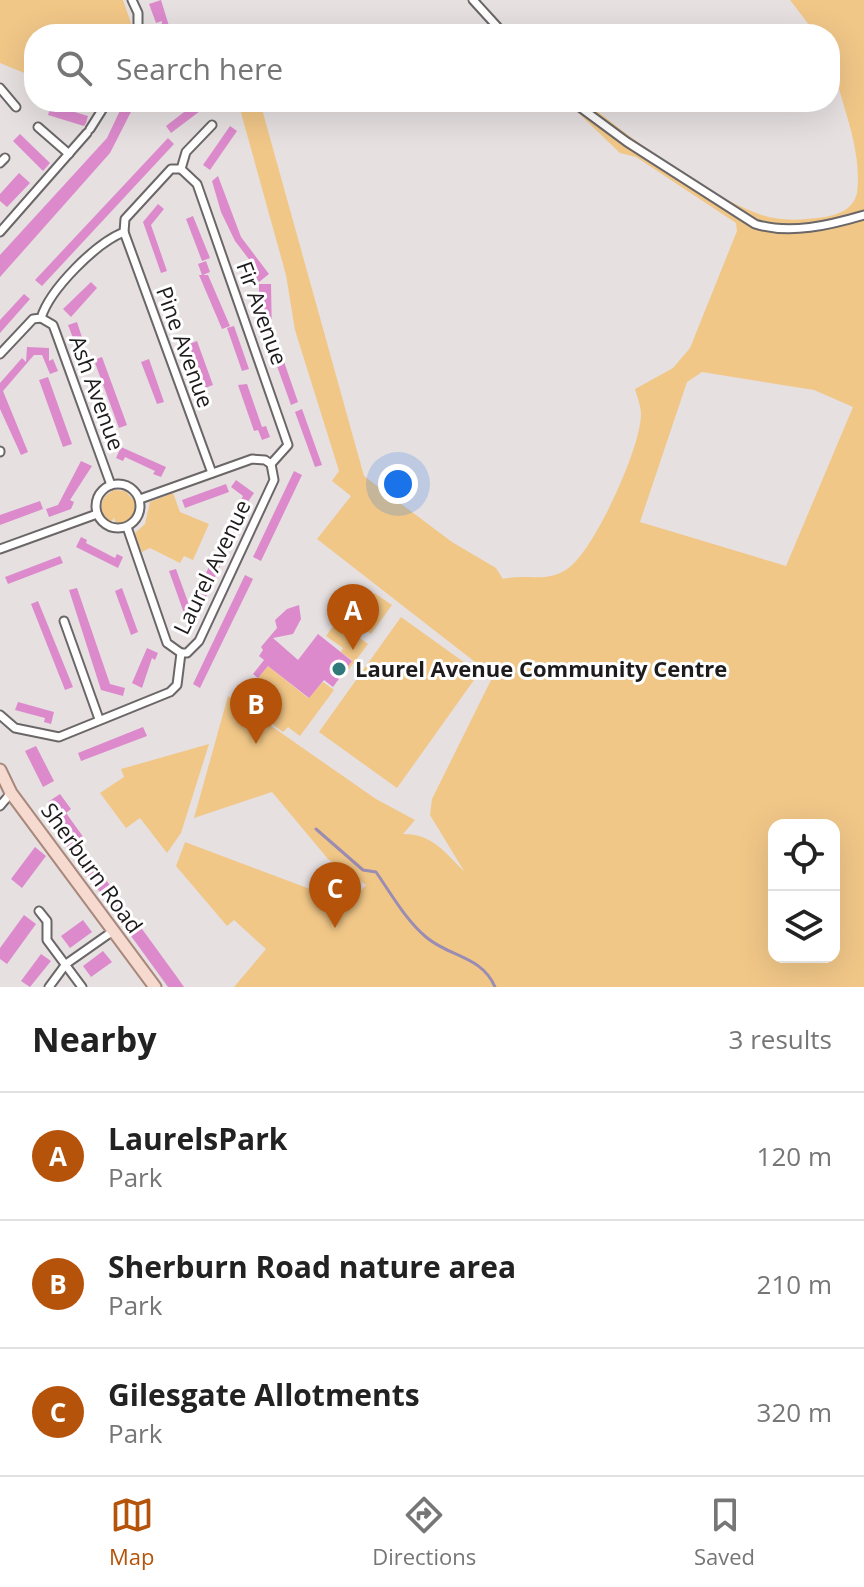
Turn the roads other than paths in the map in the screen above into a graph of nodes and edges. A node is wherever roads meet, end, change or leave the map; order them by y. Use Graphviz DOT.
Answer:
graph roads {
  1 [pos="132,0"];
  2 [pos="473,0"];
  3 [pos="138,24"];
  4 [pos="495,24"];
  5 [pos="0,88"];
  6 [pos="3,100"];
  7 [pos="16,107"];
  8 [pos="100,112"];
  9 [pos="587,112"];
  10 [pos="212,125"];
  11 [pos="38,127"];
  12 [pos="69,154"];
  13 [pos="181,169"];
  14 [pos="864,215"];
  15 [pos="0,232"];
  16 [pos="124,232"];
  17 [pos="41,318"];
  18 [pos="0,354"];
  19 [pos="272,466"];
  20 [pos="212,473"];
  21 [pos="111,485"];
  22 [pos="140,499"];
  23 [pos="97,514"];
  24 [pos="127,527"];
  25 [pos="0,549"];
  26 [pos="64,621"];
  27 [pos="181,653"];
  28 [pos="0,715"];
  29 [pos="99,719"];
  30 [pos="0,770"];
  31 [pos="11,793"];
  32 [pos="0,806"];
  33 [pos="39,911"];
  34 [pos="113,931"];
  35 [pos="66,964"];
  36 [pos="49,987"];
  37 [pos="82,987"];
  38 [pos="155,987"];
  1 -- 3 [label="street"];
  2 -- 4 [label="street"];
  5 -- 6 [label="street"];
  6 -- 7 [label="street"];
  8 -- 12 [label="street"];
  9 -- 14 [label="street"];
  10 -- 13 [label="street"];
  11 -- 12 [label="street"];
  12 -- 15 [label="street"];
  13 -- 16 [label="street"];
  13 -- 19 [label="street, Fir Avenue"];
  16 -- 17 [label="street"];
  16 -- 20 [label="street, Pine Avenue"];
  17 -- 18 [label="street"];
  17 -- 21 [label="street, Ash Avenue"];
  19 -- 20 [label="street"];
  19 -- 27 [label="street, Laurel Avenue"];
  20 -- 22 [label="street"];
  21 -- 22 [label="street, Ash Avenue"];
  21 -- 23 [label="street, Ash Avenue"];
  22 -- 24 [label="street"];
  23 -- 24 [label="street"];
  23 -- 25 [label="street"];
  24 -- 27 [label="street"];
  26 -- 29 [label="street"];
  27 -- 29 [label="street, Laurel Avenue"];
  28 -- 29 [label="street, Laurel Avenue"];
  30 -- 31 [label="main road, Sherburn Road"];
  31 -- 32 [label="street"];
  31 -- 34 [label="main road, Sherburn Road"];
  33 -- 35 [label="street"];
  34 -- 35 [label="street"];
  34 -- 38 [label="main road, Sherburn Road"];
  35 -- 36 [label="street"];
  35 -- 37 [label="street"];
}
